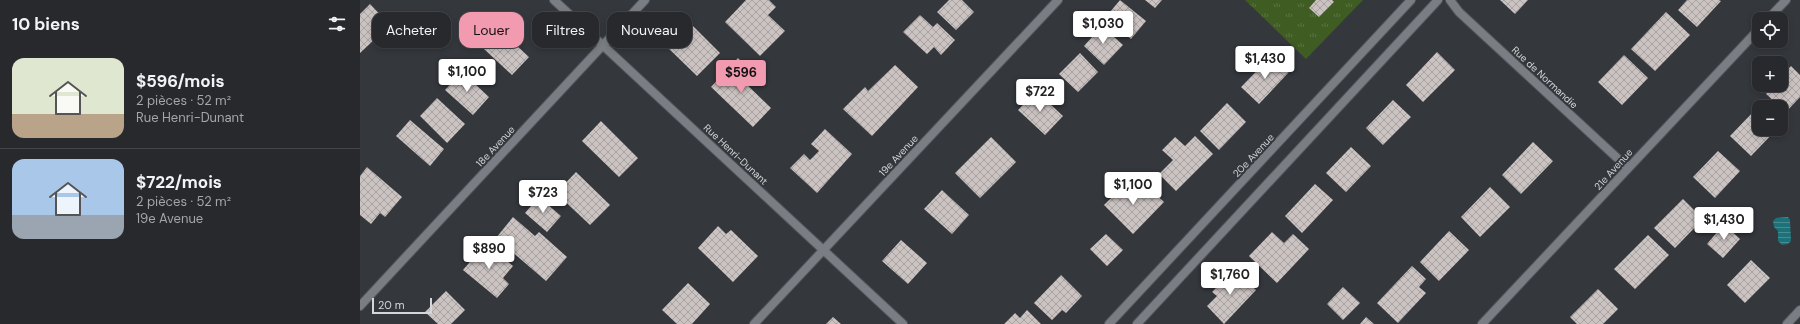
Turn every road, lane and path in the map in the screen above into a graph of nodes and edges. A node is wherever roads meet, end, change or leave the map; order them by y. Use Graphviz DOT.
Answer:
graph roads {
  1 [pos="554,0"];
  2 [pos="645,0"];
  3 [pos="1058,0"];
  4 [pos="1410,0"];
  5 [pos="1438,0"];
  6 [pos="1450,0"];
  7 [pos="1786,0"];
  8 [pos="1775,12"];
  9 [pos="1752,36"];
  10 [pos="603,44"];
  11 [pos="1628,168"];
  12 [pos="824,249"];
  13 [pos="360,306"];
  14 [pos="1800,310"];
  15 [pos="754,324"];
  16 [pos="903,324"];
  17 [pos="1109,324"];
  18 [pos="1137,324"];
  19 [pos="1482,324"];
  20 [pos="1787,324"];
  1 -- 10 [label="street, Rue Henri-Dunant"];
  2 -- 10 [label="street, 18e Avenue"];
  3 -- 12 [label="street, 19e Avenue"];
  4 -- 17 [label="street, 20e Avenue"];
  5 -- 18 [label="street"];
  6 -- 11 [label="street, Rue de Normandie"];
  7 -- 8 [label="street"];
  9 -- 11 [label="street, 21e Avenue"];
  10 -- 12 [label="street, Rue Henri-Dunant"];
  10 -- 13 [label="street, 18e Avenue"];
  11 -- 19 [label="street, 21e Avenue"];
  12 -- 15 [label="street, 19e Avenue"];
  12 -- 16 [label="street, Rue Henri-Dunant"];
  14 -- 20 [label="street"];
}
